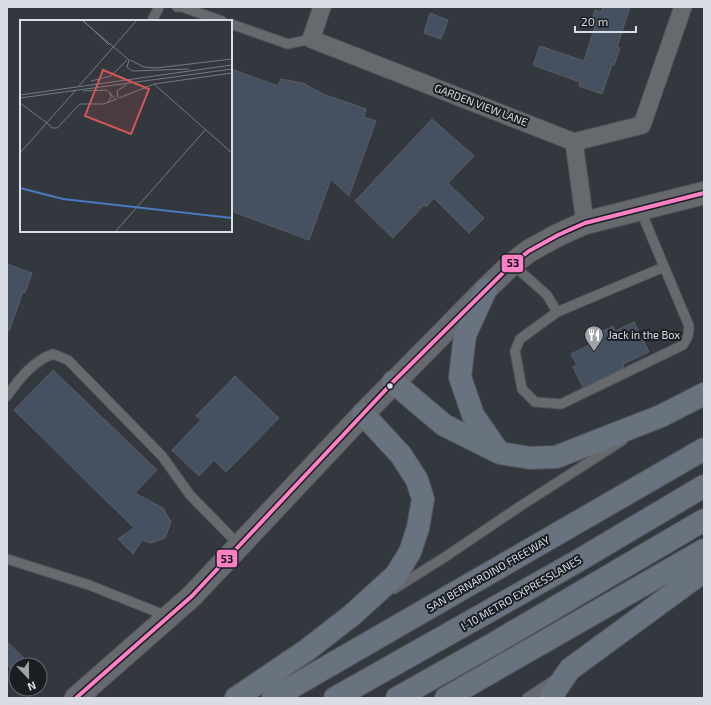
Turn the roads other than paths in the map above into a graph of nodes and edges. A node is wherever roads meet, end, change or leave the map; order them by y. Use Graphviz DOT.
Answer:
graph roads {
  1 [pos="159,7"];
  2 [pos="177,7"];
  3 [pos="322,7"];
  4 [pos="683,7"];
  5 [pos="152,20"];
  6 [pos="219,20"];
  7 [pos="232,24"];
  8 [pos="311,39"];
  9 [pos="574,142"];
  10 [pos="704,193"];
  11 [pos="640,209"];
  12 [pos="585,223"];
  13 [pos="512,264"];
  14 [pos="664,267"];
  15 [pos="486,289"];
  16 [pos="557,312"];
  17 [pos="393,382"];
  18 [pos="704,394"];
  19 [pos="7,396"];
  20 [pos="363,414"];
  21 [pos="661,416"];
  22 [pos="704,449"];
  23 [pos="500,453"];
  24 [pos="704,486"];
  25 [pos="704,520"];
  26 [pos="240,545"];
  27 [pos="704,550"];
  28 [pos="7,559"];
  29 [pos="704,571"];
  30 [pos="352,615"];
  31 [pos="168,617"];
  32 [pos="570,669"];
  33 [pos="76,698"];
  34 [pos="236,698"];
  35 [pos="273,698"];
  36 [pos="335,698"];
  37 [pos="397,698"];
  38 [pos="446,698"];
  39 [pos="527,698"];
  40 [pos="550,698"];
  1 -- 5 [label="lane"];
  2 -- 6 [label="lane"];
  3 -- 8 [label="street"];
  4 -- 9 [label="street"];
  7 -- 8 [label="lane"];
  8 -- 9 [label="street, GARDEN VIEW LANE"];
  9 -- 12 [label="street"];
  10 -- 11 [label="main road"];
  11 -- 12 [label="main road"];
  11 -- 14 [label="lane"];
  12 -- 13 [label="main road"];
  13 -- 15 [label="main road"];
  13 -- 16 [label="lane"];
  14 -- 16 [label="lane"];
  14 -- 16 [label="lane"];
  15 -- 17 [label="main road"];
  15 -- 23 [label="highway"];
  17 -- 20 [label="main road"];
  17 -- 23 [label="highway"];
  18 -- 21 [label="highway"];
  19 -- 26 [label="lane"];
  20 -- 26 [label="main road"];
  20 -- 30 [label="highway"];
  21 -- 23 [label="highway"];
  21 -- 30 [label="lane"];
  22 -- 35 [label="highway, SAN BERNARDINO FREEWAY"];
  24 -- 36 [label="highway, I-10 METRO EXPRESSLANES"];
  25 -- 37 [label="highway"];
  26 -- 31 [label="main road"];
  27 -- 38 [label="highway"];
  28 -- 31 [label="lane"];
  29 -- 32 [label="highway"];
  30 -- 34 [label="highway"];
  31 -- 33 [label="main road"];
  32 -- 39 [label="lane"];
  32 -- 40 [label="highway"];
}
